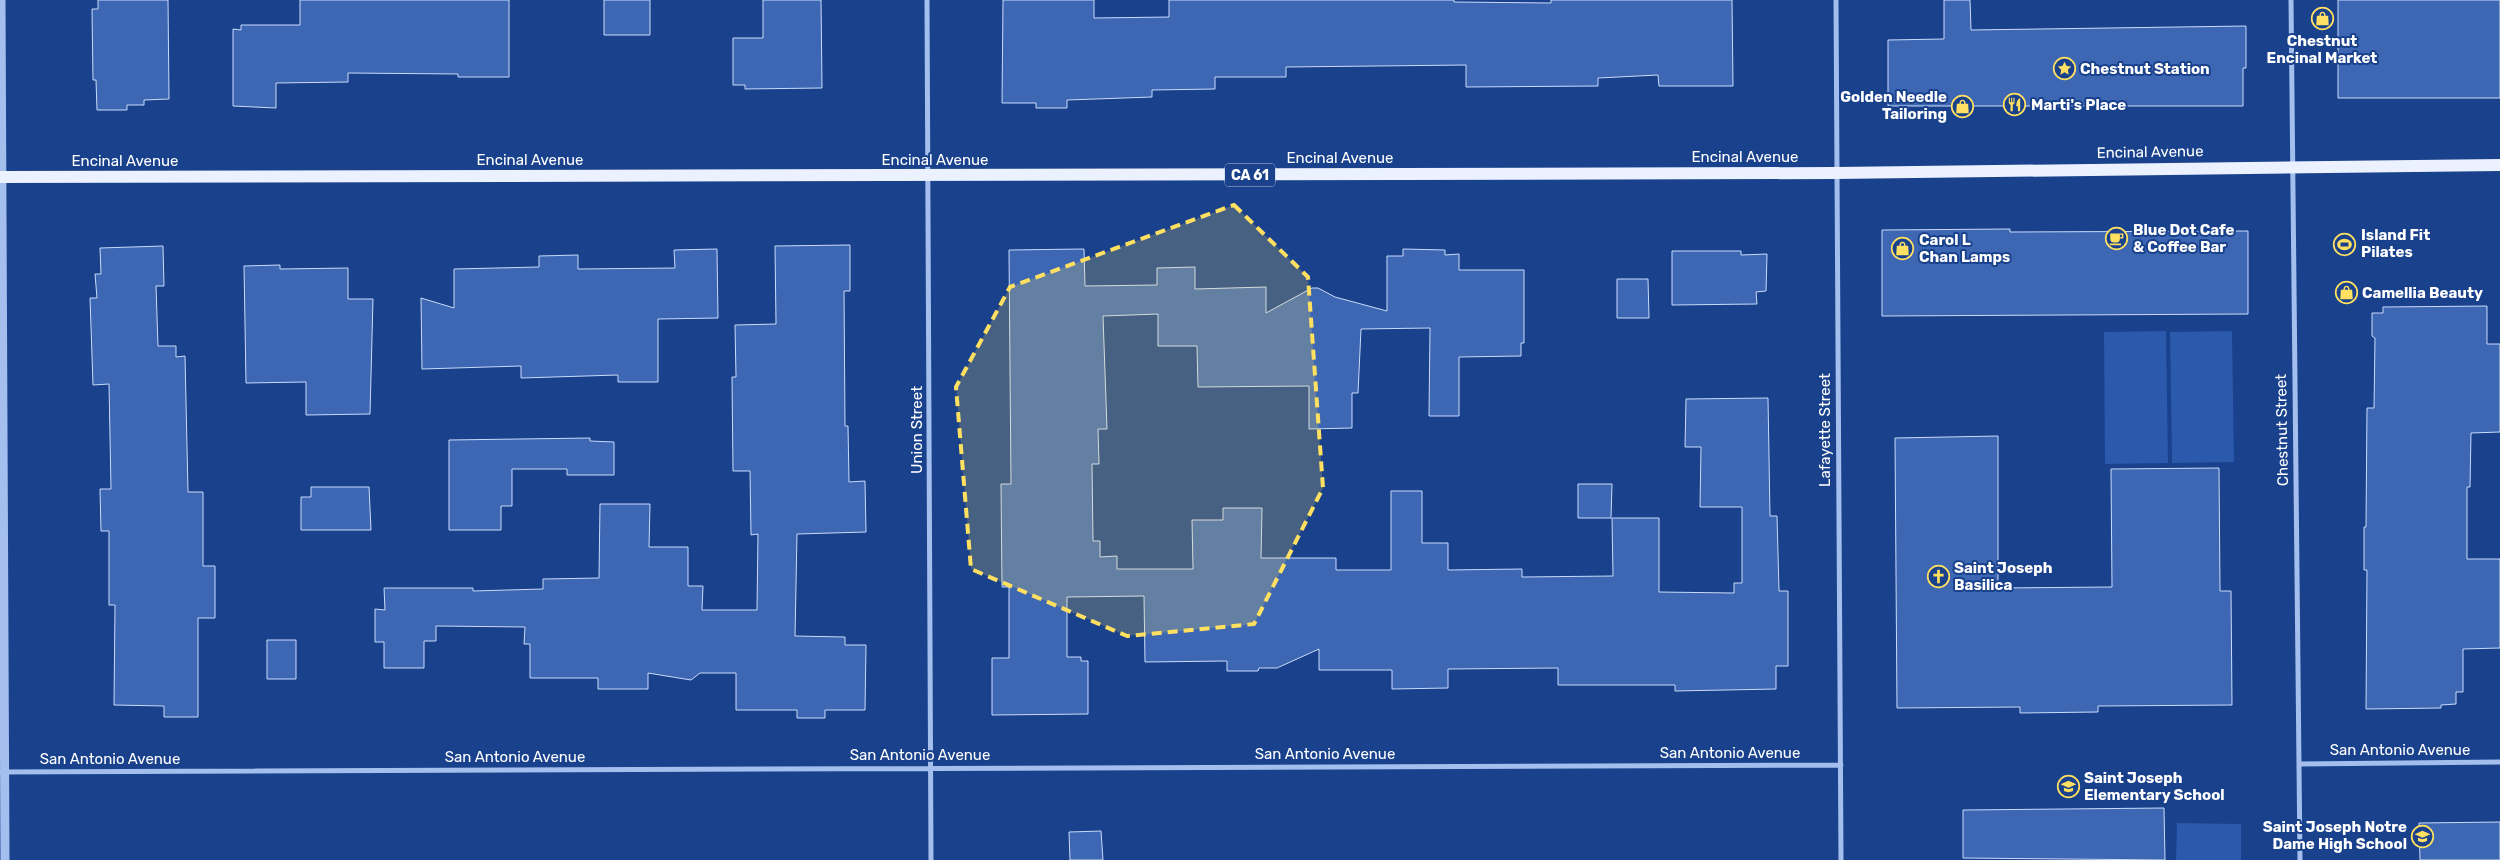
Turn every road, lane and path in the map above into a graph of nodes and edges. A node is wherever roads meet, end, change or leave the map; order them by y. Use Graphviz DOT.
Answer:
graph roads {
  1 [pos="1,0"];
  2 [pos="927,0"];
  3 [pos="1836,0"];
  4 [pos="2291,0"];
  5 [pos="2500,165"];
  6 [pos="2292,167"];
  7 [pos="1836,173"];
  8 [pos="929,176"];
  9 [pos="0,178"];
  10 [pos="2500,762"];
  11 [pos="2300,764"];
  12 [pos="1840,765"];
  13 [pos="930,767"];
  14 [pos="2,772"];
  15 [pos="5,860"];
  16 [pos="931,860"];
  17 [pos="1841,860"];
  18 [pos="2300,860"];
  1 -- 9 [label="street"];
  2 -- 8 [label="street, Union Street"];
  3 -- 7 [label="street, Lafayette Street"];
  4 -- 6 [label="street, Chestnut Street"];
  5 -- 6 [label="main road, Encinal Avenue / CA 61"];
  6 -- 7 [label="main road, Encinal Avenue / CA 61"];
  6 -- 11 [label="street, Chestnut Street"];
  7 -- 8 [label="main road, Encinal Avenue / CA 61"];
  7 -- 12 [label="street, Lafayette Street"];
  8 -- 9 [label="main road, Encinal Avenue / CA 61"];
  8 -- 13 [label="street, Union Street"];
  9 -- 14 [label="street"];
  10 -- 11 [label="street, San Antonio Avenue"];
  11 -- 18 [label="street, Chestnut Street"];
  12 -- 13 [label="street, San Antonio Avenue"];
  12 -- 17 [label="street, Lafayette Street"];
  13 -- 14 [label="street, San Antonio Avenue"];
  13 -- 16 [label="street, Union Street"];
  14 -- 15 [label="street"];
}
